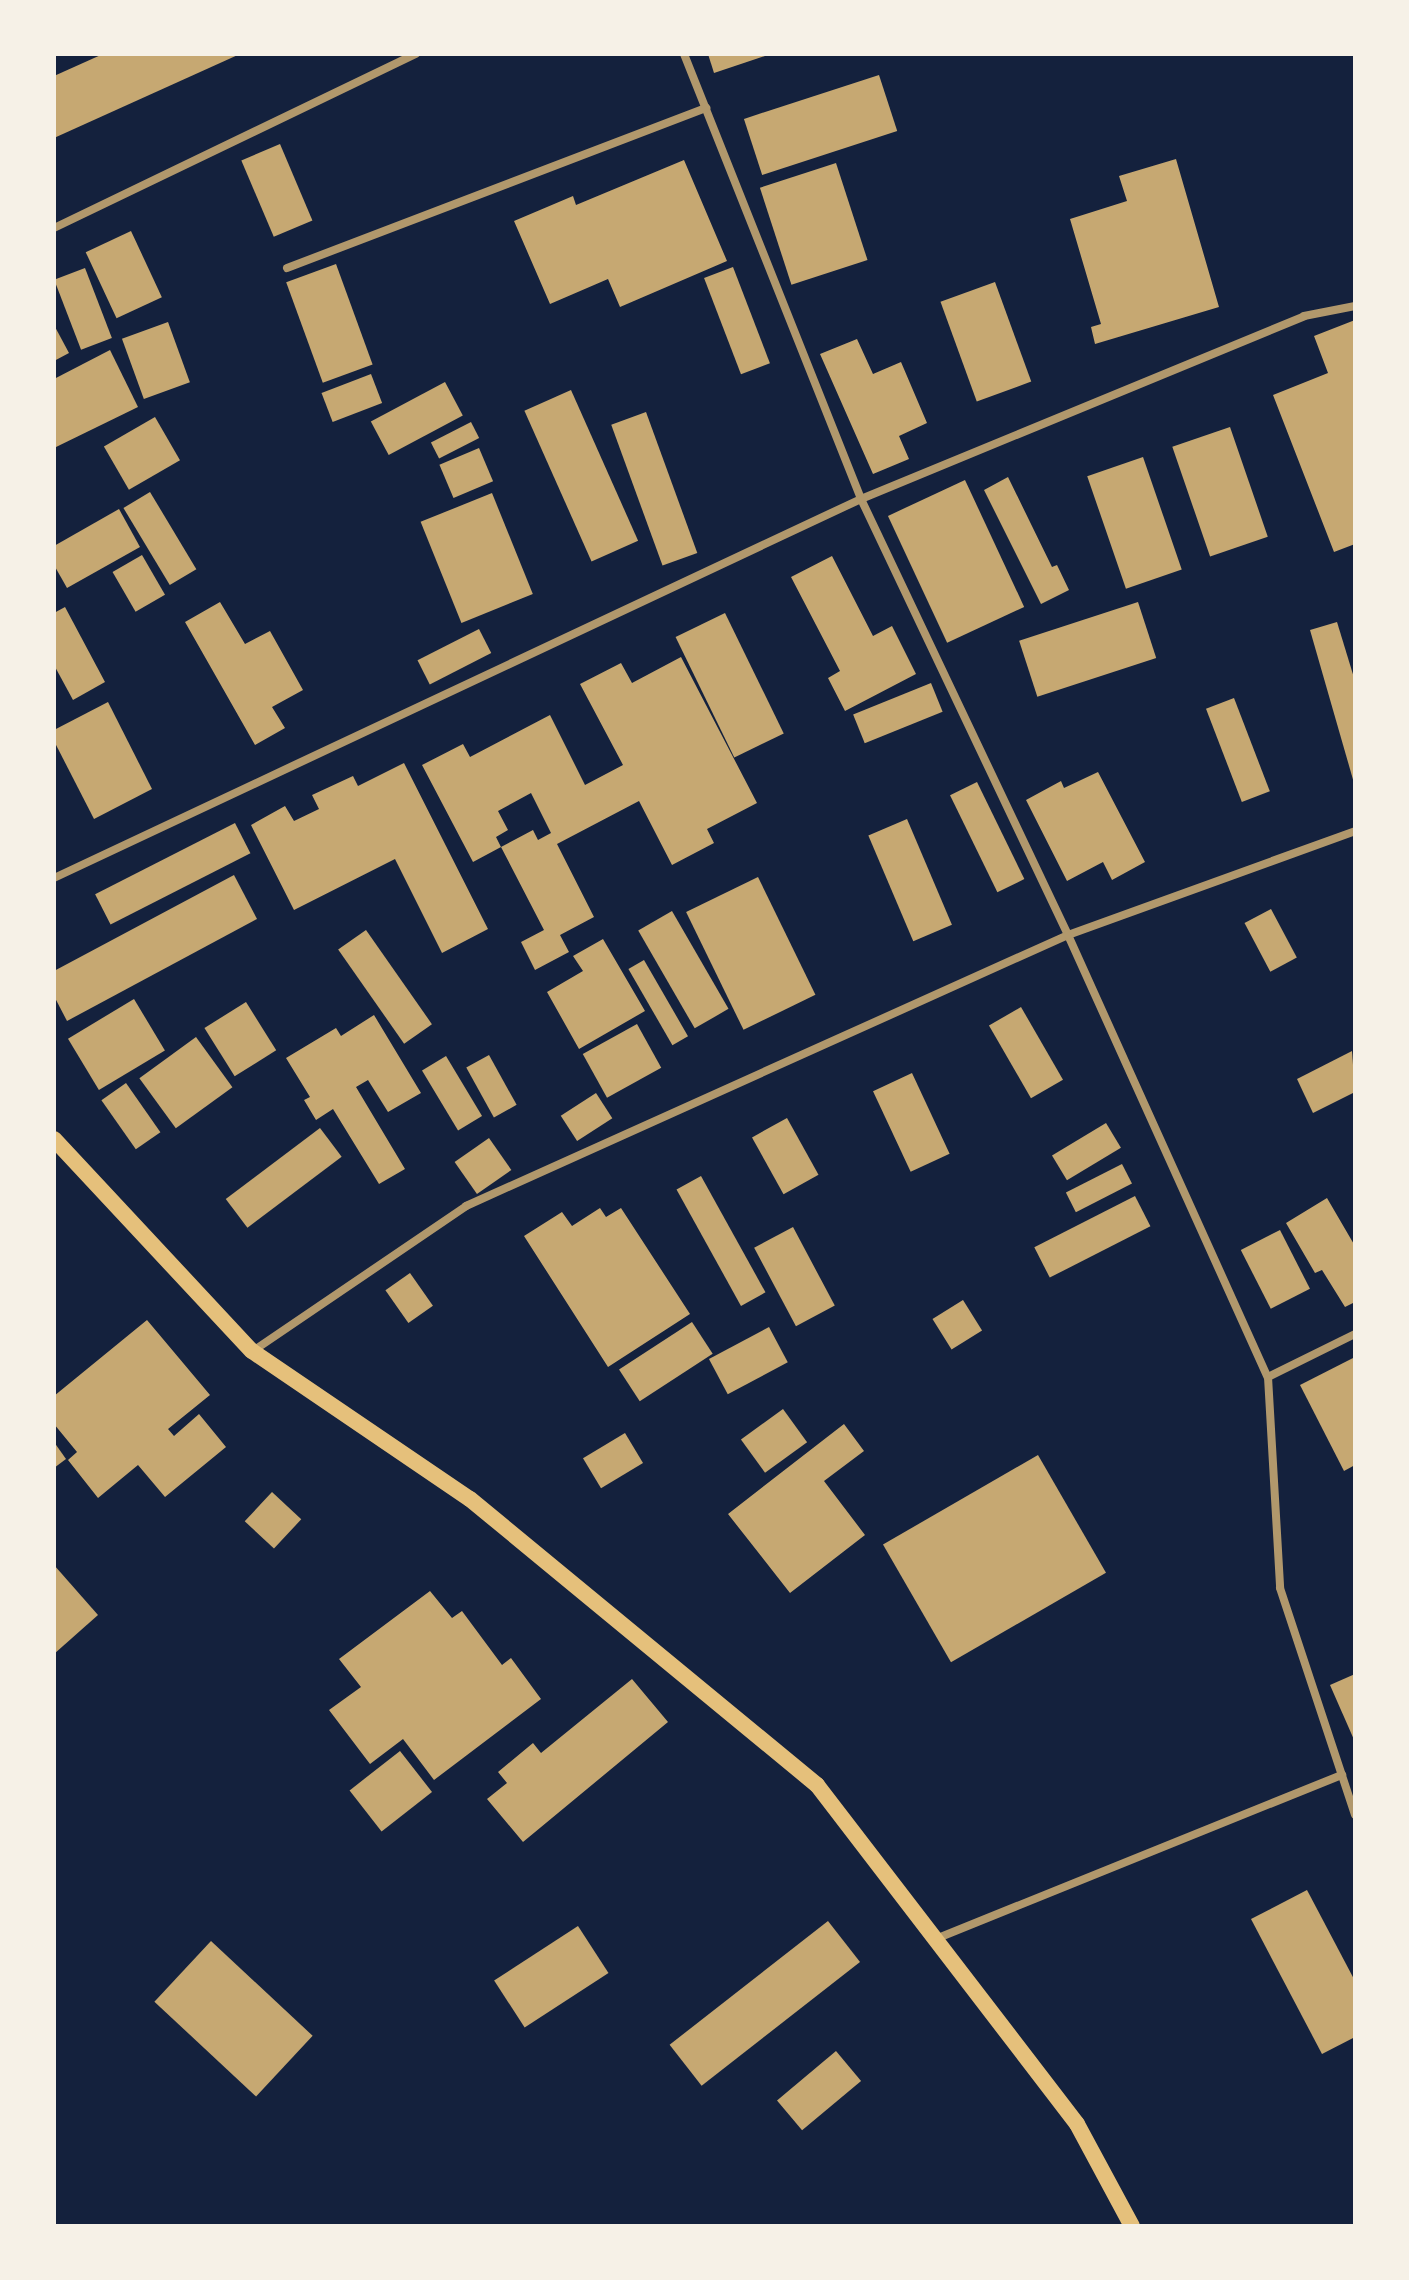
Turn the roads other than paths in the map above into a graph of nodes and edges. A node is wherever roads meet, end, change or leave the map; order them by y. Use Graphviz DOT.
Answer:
graph roads {
  1 [pos="416,54"];
  2 [pos="684,54"];
  3 [pos="707,108"];
  4 [pos="54,228"];
  5 [pos="287,268"];
  6 [pos="1355,306"];
  7 [pos="861,499"];
  8 [pos="1355,831"];
  9 [pos="54,878"];
  10 [pos="1068,935"];
  11 [pos="54,1139"];
  12 [pos="1355,1334"];
  13 [pos="252,1351"];
  14 [pos="1268,1377"];
  15 [pos="1342,1775"];
  16 [pos="1355,1815"];
  17 [pos="938,1938"];
  18 [pos="1132,2226"];
  1 -- 4 [label="street"];
  2 -- 3 [label="street"];
  3 -- 5 [label="street"];
  3 -- 7 [label="street"];
  6 -- 7 [label="street"];
  7 -- 9 [label="street"];
  7 -- 10 [label="street"];
  8 -- 10 [label="street"];
  10 -- 13 [label="street"];
  10 -- 14 [label="street"];
  11 -- 13 [label="main road"];
  12 -- 14 [label="street"];
  13 -- 17 [label="main road"];
  14 -- 15 [label="street"];
  15 -- 16 [label="street"];
  15 -- 17 [label="street"];
  17 -- 18 [label="main road"];
}
